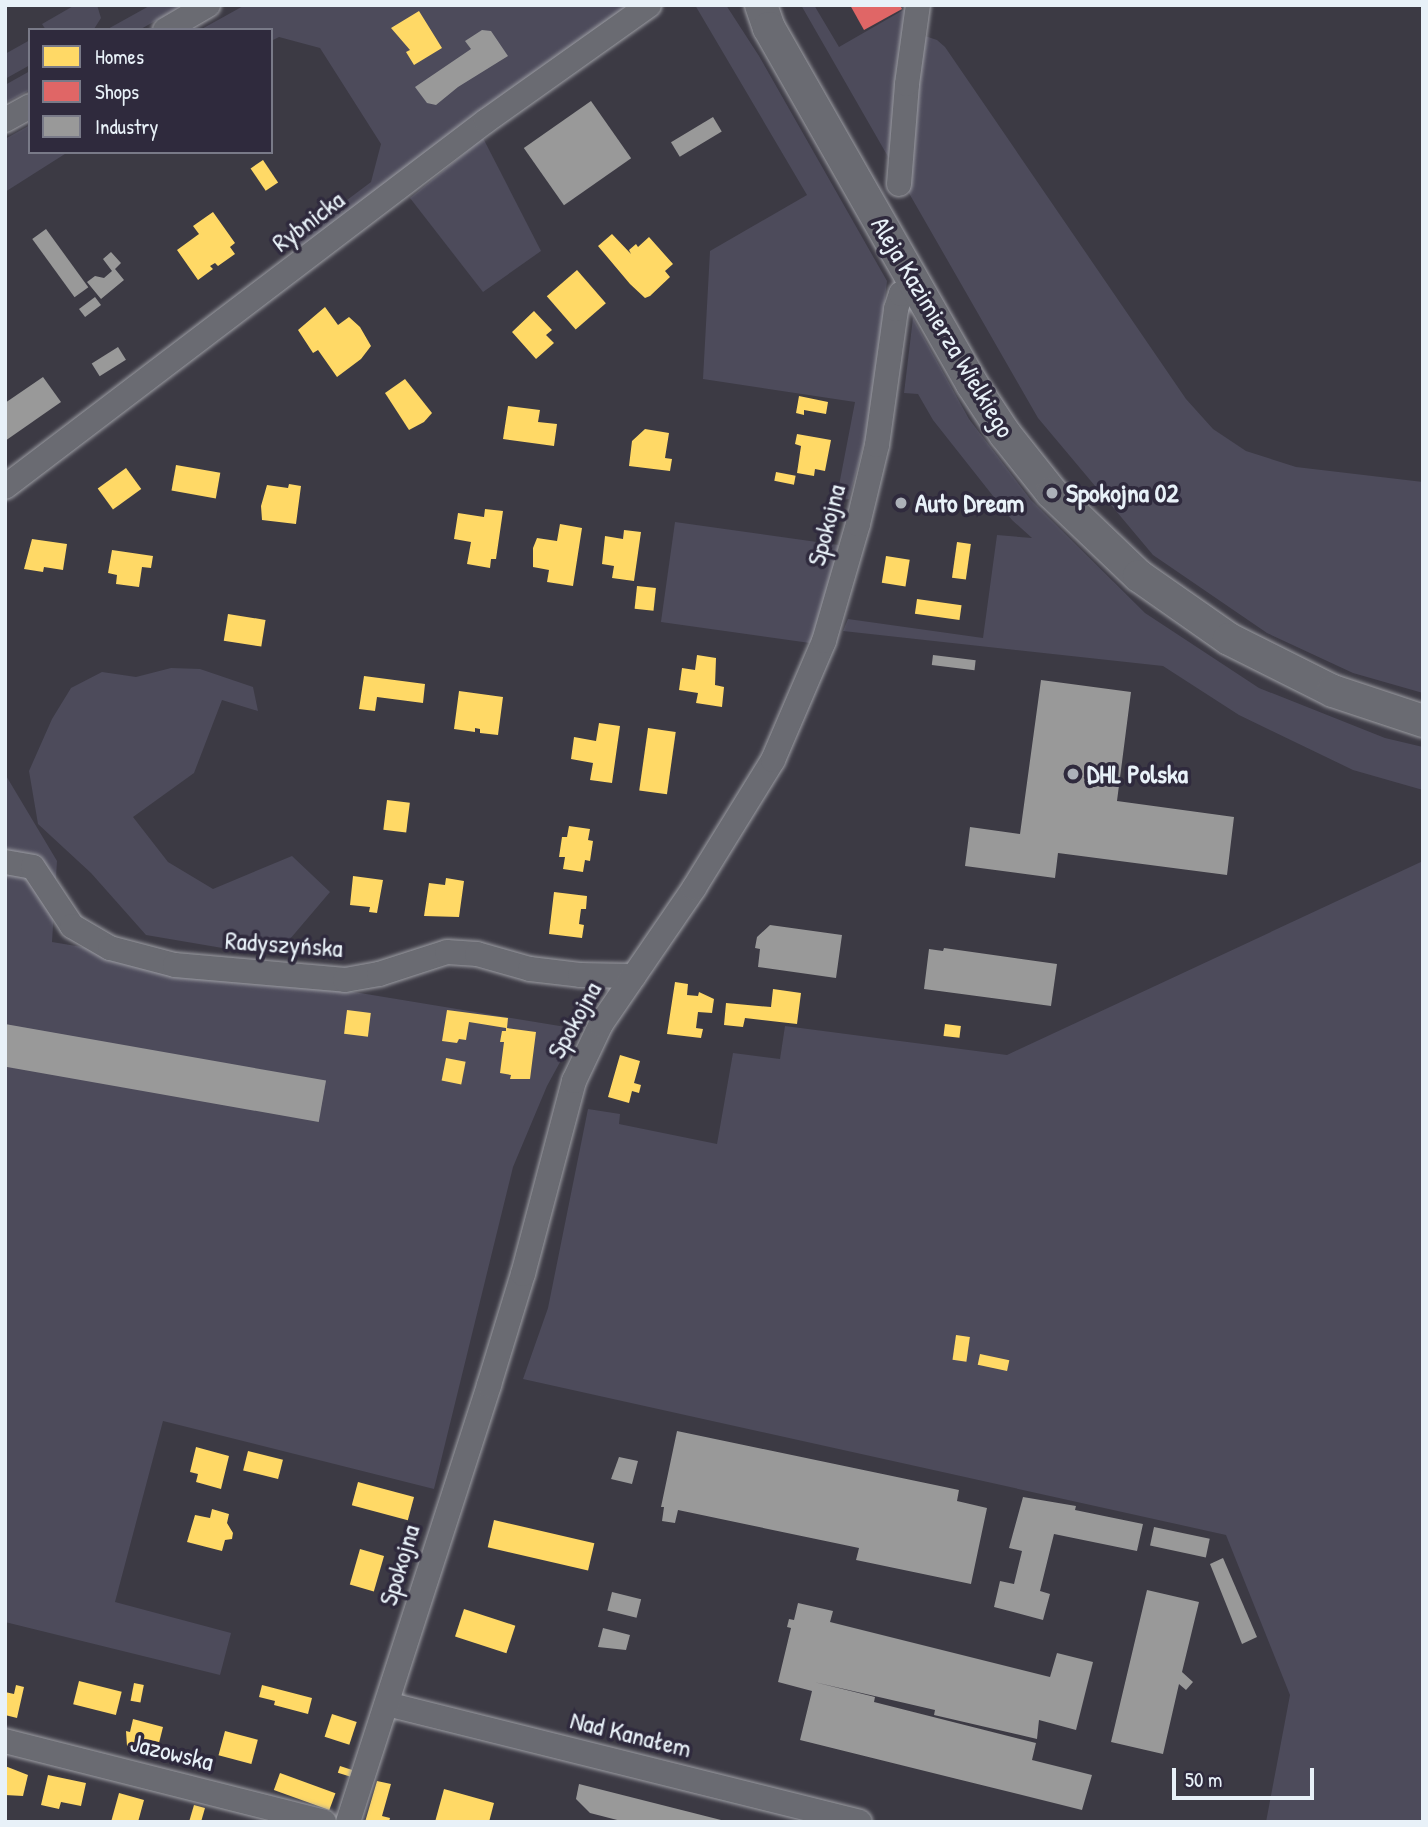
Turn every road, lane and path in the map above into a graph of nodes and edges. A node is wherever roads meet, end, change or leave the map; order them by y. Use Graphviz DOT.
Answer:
graph roads {
  1 [pos="208,5"];
  2 [pos="649,5"];
  3 [pos="741,5"];
  4 [pos="918,5"];
  5 [pos="765,17"];
  6 [pos="168,28"];
  7 [pos="28,107"];
  8 [pos="5,120"];
  9 [pos="899,184"];
  10 [pos="914,283"];
  11 [pos="5,487"];
  12 [pos="1423,721"];
  13 [pos="5,862"];
  14 [pos="634,976"];
  15 [pos="387,1704"];
  16 [pos="5,1741"];
  17 [pos="324,1822"];
  18 [pos="348,1822"];
  19 [pos="860,1822"];
  1 -- 6 [label="street"];
  2 -- 11 [label="street, Rybnicka"];
  3 -- 5 [label="main road, Aleja Kazimierza Wielkiego"];
  4 -- 9 [label="street"];
  5 -- 10 [label="main road, Aleja Kazimierza Wielkiego"];
  7 -- 8 [label="street"];
  10 -- 12 [label="main road, Aleja Kazimierza Wielkiego"];
  10 -- 14 [label="street, Spokojna"];
  13 -- 14 [label="street, Radyszyńska"];
  14 -- 15 [label="street, Spokojna"];
  15 -- 18 [label="street, Spokojna"];
  15 -- 19 [label="street, Nad Kanałem"];
  16 -- 17 [label="street, Jazowska"];
}
